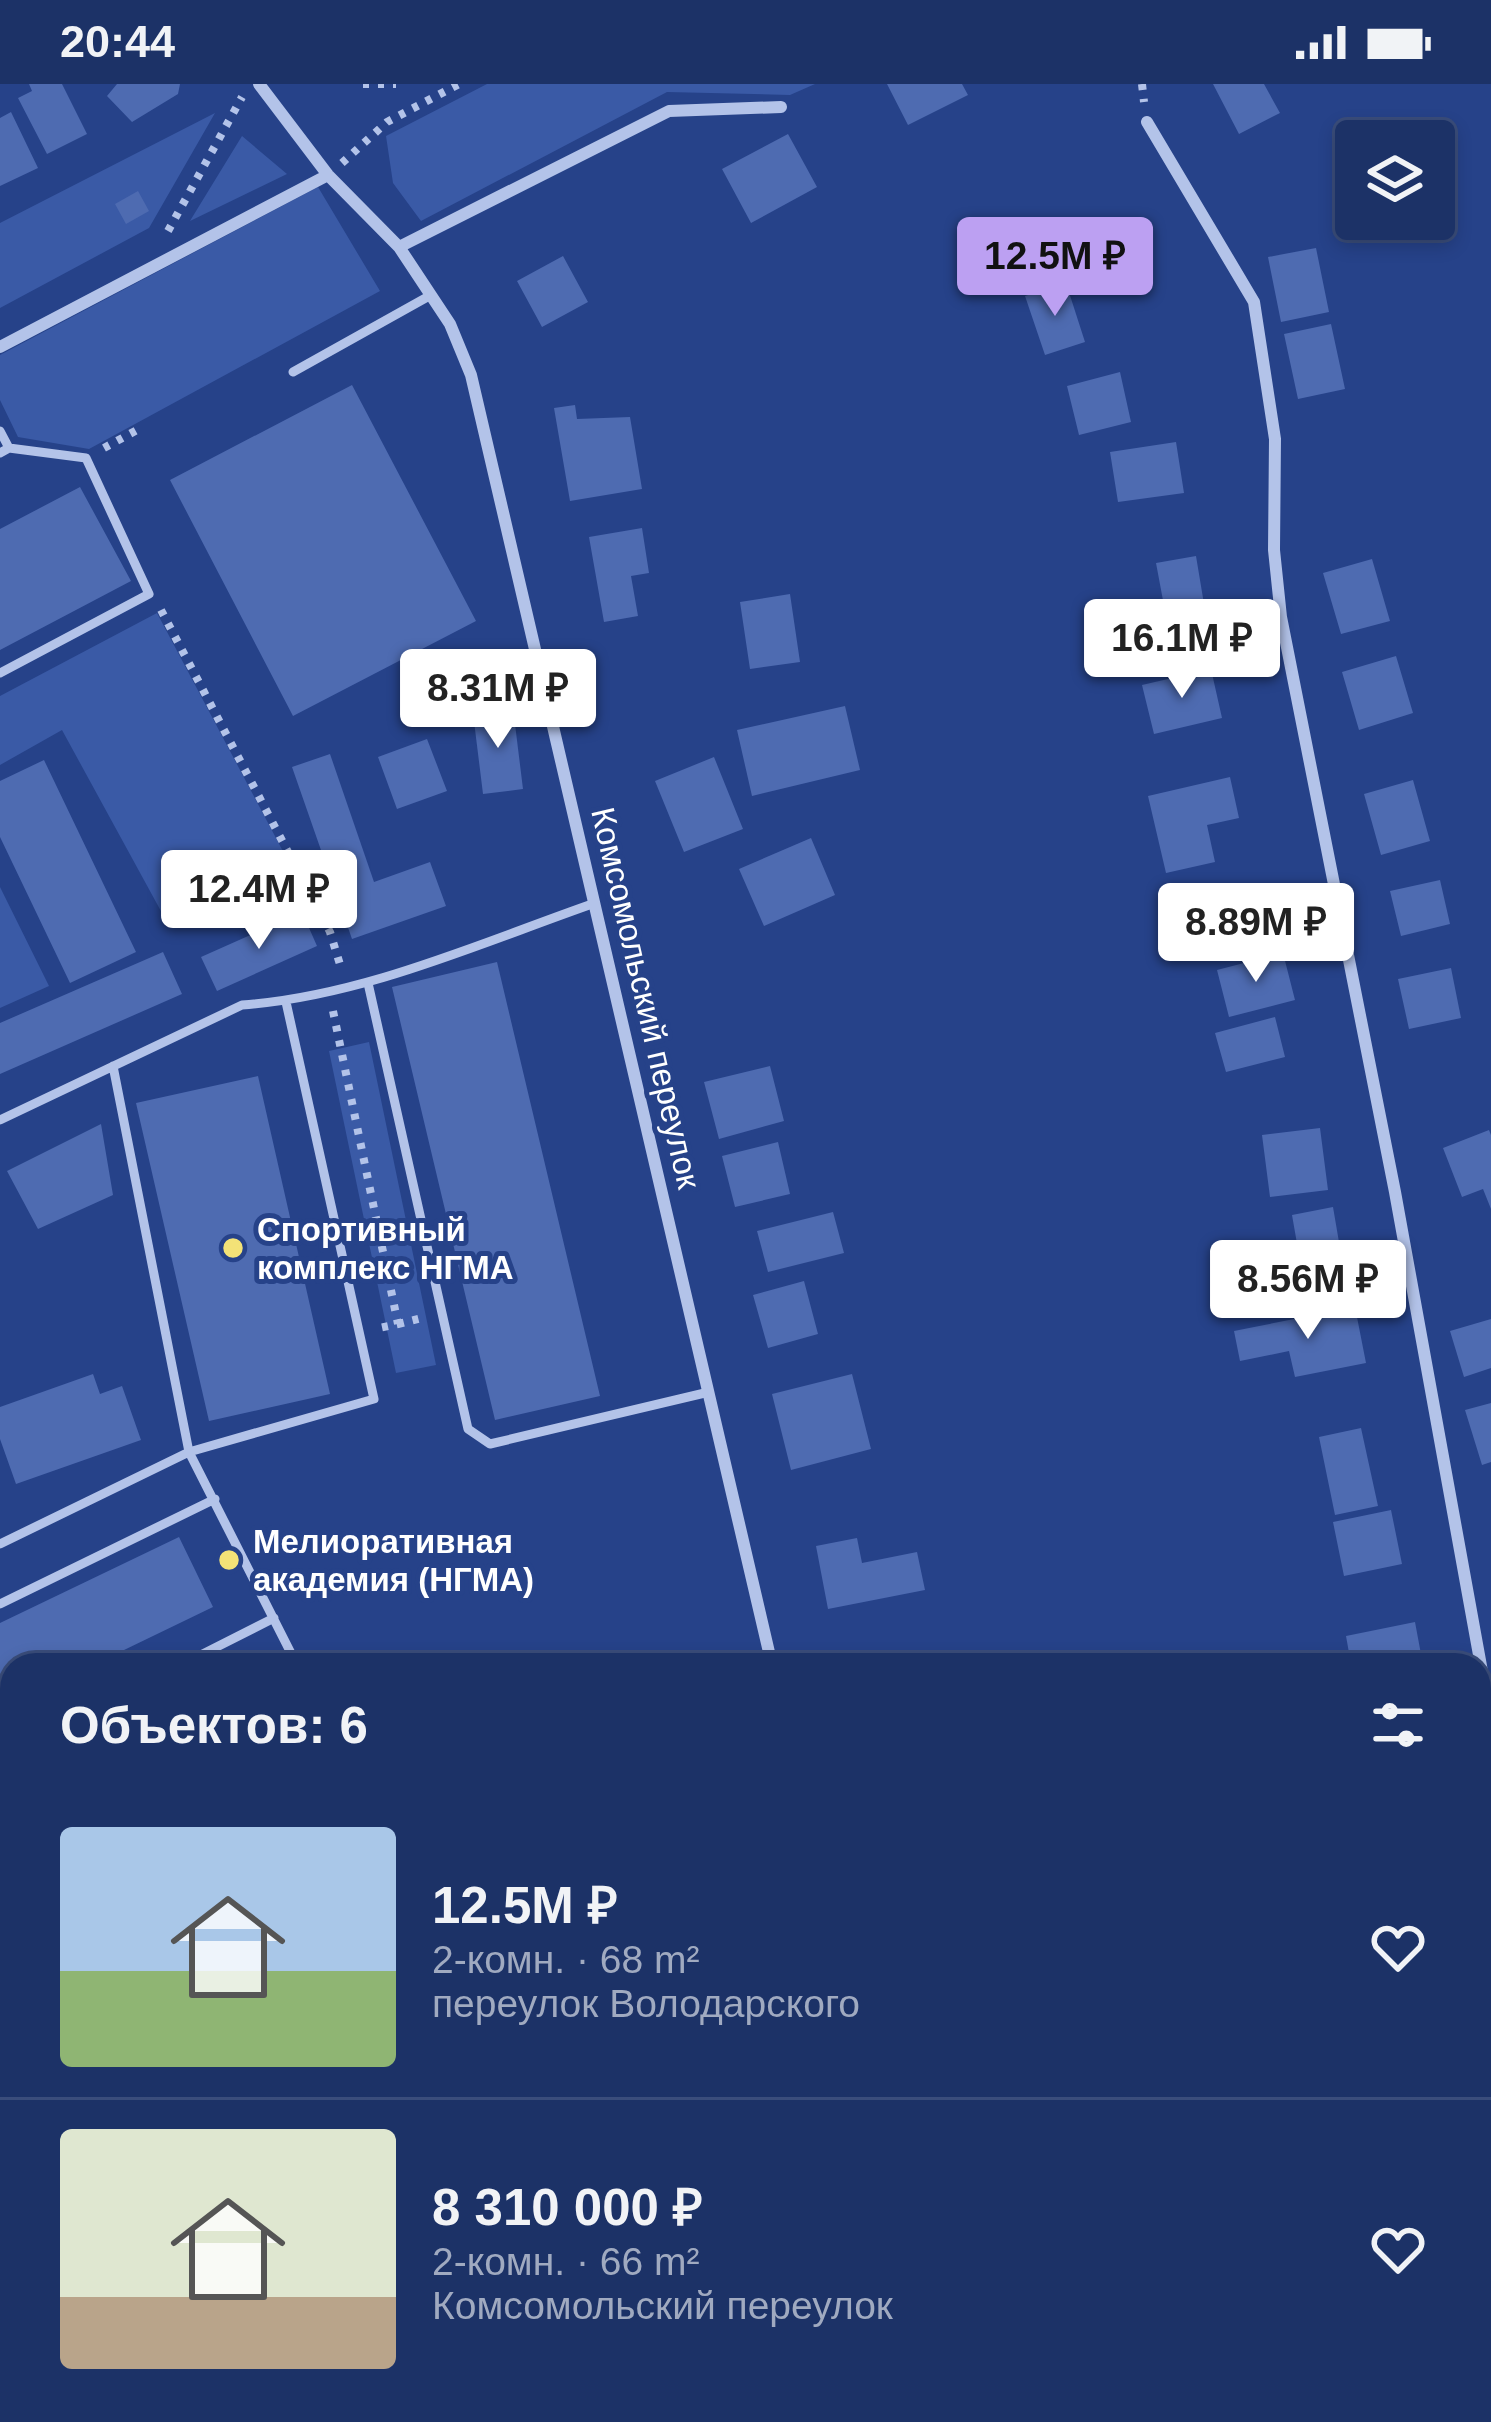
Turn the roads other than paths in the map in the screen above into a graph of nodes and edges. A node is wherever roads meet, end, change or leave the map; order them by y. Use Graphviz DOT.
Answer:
graph roads {
  1 [pos="259,84"];
  2 [pos="782,107"];
  3 [pos="1147,122"];
  4 [pos="328,175"];
  5 [pos="399,247"];
  6 [pos="431,295"];
  7 [pos="0,335"];
  8 [pos="1,346"];
  9 [pos="292,372"];
  10 [pos="0,431"];
  11 [pos="5,451"];
  12 [pos="0,673"];
  13 [pos="597,902"];
  14 [pos="368,983"];
  15 [pos="286,1002"];
  16 [pos="113,1066"];
  17 [pos="0,1120"];
  18 [pos="710,1392"];
  19 [pos="189,1452"];
  20 [pos="215,1499"];
  21 [pos="0,1530"];
  22 [pos="3,1543"];
  23 [pos="0,1604"];
  24 [pos="274,1618"];
  25 [pos="205,1653"];
  26 [pos="291,1653"];
  27 [pos="769,1653"];
  28 [pos="1479,1653"];
  1 -- 4 [label="street, Комсомольский переулок"];
  2 -- 5 [label="street"];
  3 -- 28 [label="street"];
  4 -- 5 [label="street, Комсомольский переулок"];
  4 -- 8 [label="street"];
  5 -- 6 [label="street, Комсомольский переулок"];
  6 -- 9 [label="lane"];
  6 -- 13 [label="street, Комсомольский переулок"];
  7 -- 8 [label="lane"];
  10 -- 11 [label="lane"];
  11 -- 12 [label="lane"];
  13 -- 14 [label="lane"];
  13 -- 18 [label="street, Комсомольский переулок"];
  14 -- 15 [label="lane"];
  14 -- 18 [label="lane"];
  15 -- 16 [label="lane"];
  15 -- 19 [label="lane"];
  16 -- 17 [label="lane"];
  16 -- 19 [label="lane"];
  18 -- 27 [label="street, Комсомольский переулок"];
  19 -- 20 [label="lane"];
  19 -- 22 [label="lane"];
  20 -- 23 [label="lane"];
  20 -- 24 [label="lane"];
  21 -- 22 [label="lane"];
  24 -- 25 [label="lane"];
  24 -- 26 [label="lane"];
}
